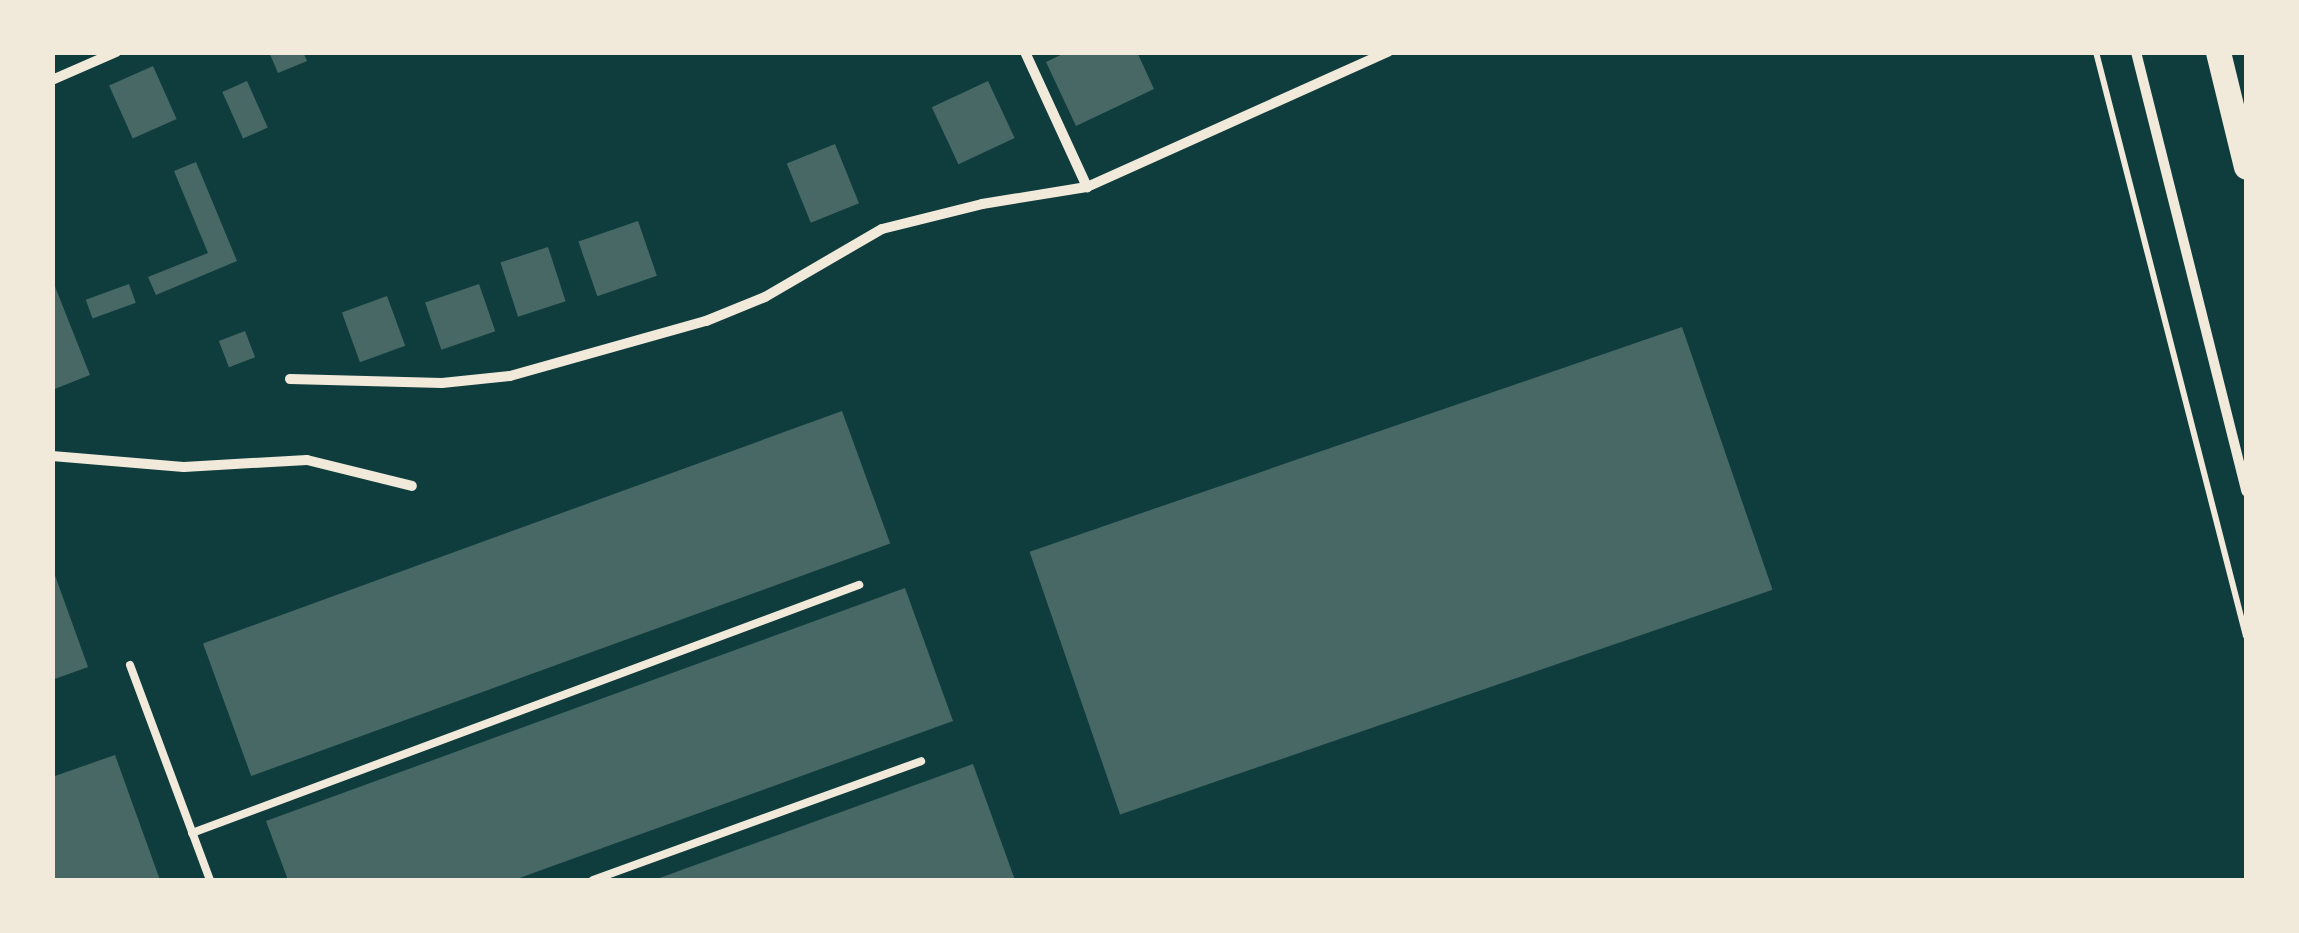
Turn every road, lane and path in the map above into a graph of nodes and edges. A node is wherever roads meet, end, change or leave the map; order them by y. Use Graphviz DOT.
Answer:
graph roads {
  1 [pos="116,52"];
  2 [pos="1025,52"];
  3 [pos="1388,52"];
  4 [pos="2096,52"];
  5 [pos="2136,52"];
  6 [pos="2218,52"];
  7 [pos="52,80"];
  8 [pos="2246,167"];
  9 [pos="1088,187"];
  10 [pos="290,380"];
  11 [pos="52,456"];
  12 [pos="412,486"];
  13 [pos="2246,491"];
  14 [pos="859,585"];
  15 [pos="2246,636"];
  16 [pos="130,665"];
  17 [pos="921,761"];
  18 [pos="192,833"];
  19 [pos="210,880"];
  20 [pos="593,880"];
  1 -- 7 [label="street"];
  2 -- 9 [label="street"];
  3 -- 9 [label="street"];
  4 -- 15 [label="path"];
  5 -- 13 [label="street"];
  6 -- 8 [label="highway"];
  9 -- 10 [label="street"];
  11 -- 12 [label="street"];
  14 -- 18 [label="lane"];
  16 -- 18 [label="lane"];
  17 -- 20 [label="lane"];
  18 -- 19 [label="lane"];
}
